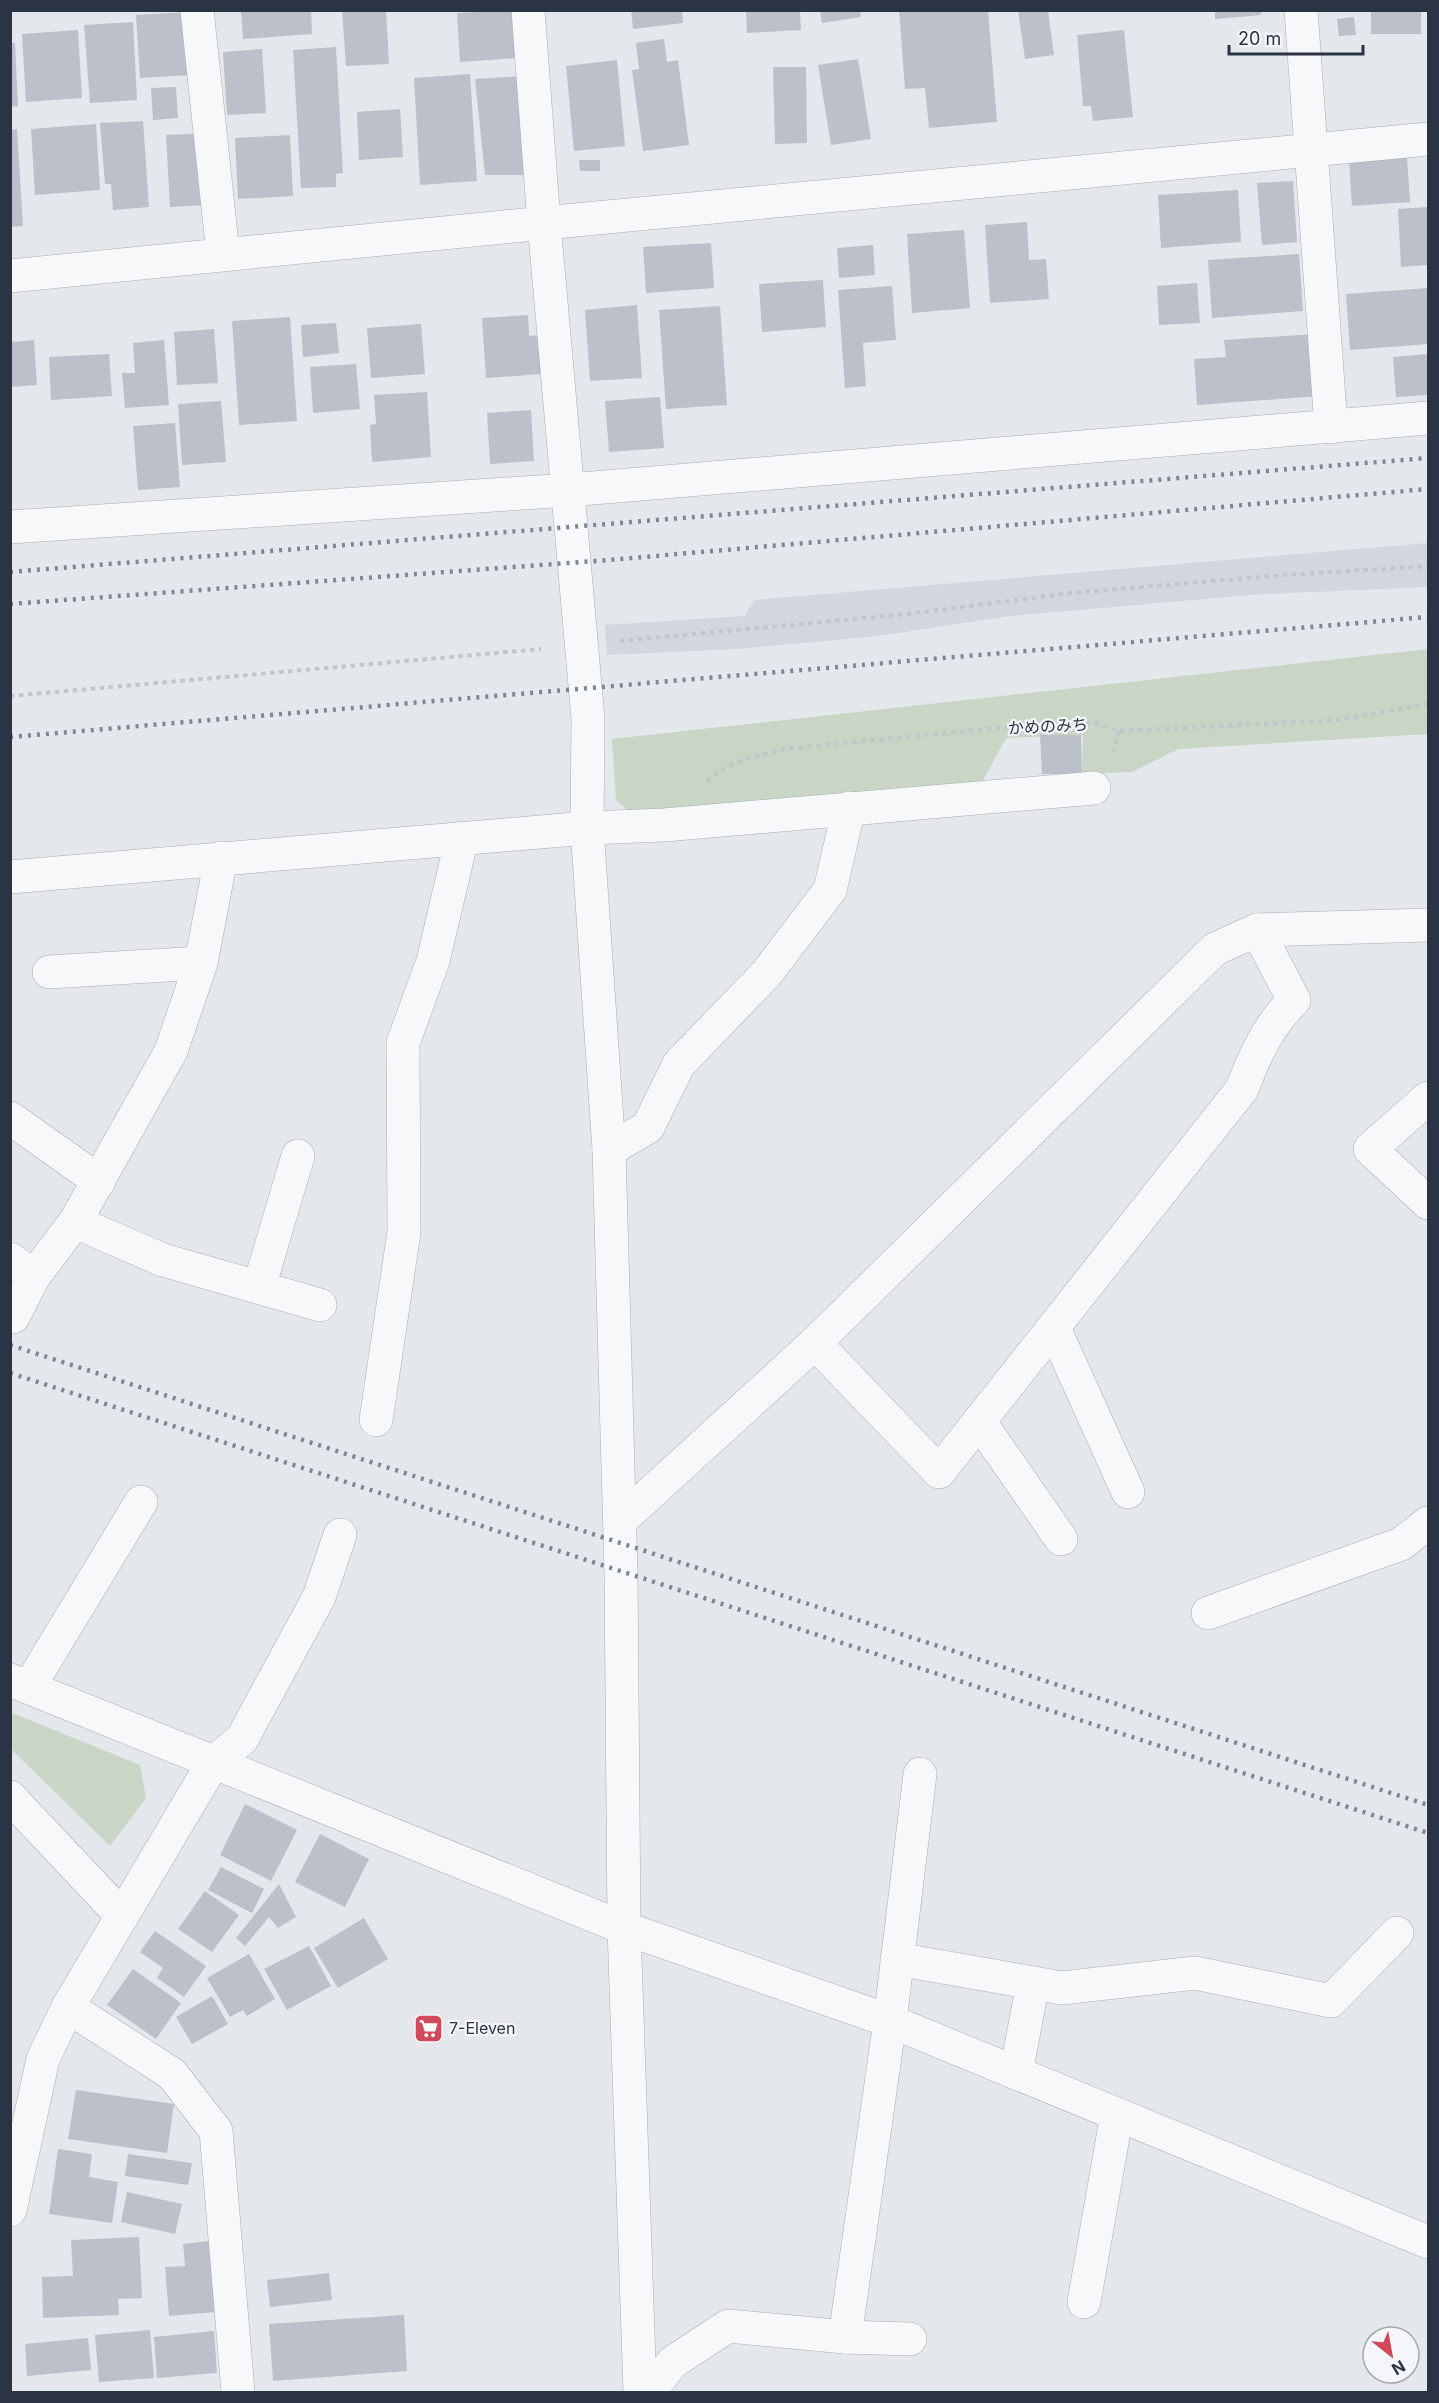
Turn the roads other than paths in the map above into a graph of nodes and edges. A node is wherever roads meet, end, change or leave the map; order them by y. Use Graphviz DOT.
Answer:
graph roads {
  1 [pos="197,10"];
  2 [pos="528,10"];
  3 [pos="1301,10"];
  4 [pos="1428,139"];
  5 [pos="1312,150"];
  6 [pos="544,222"];
  7 [pos="223,254"];
  8 [pos="10,276"];
  9 [pos="1428,418"];
  10 [pos="1331,427"];
  11 [pos="569,490"];
  12 [pos="10,527"];
  13 [pos="1094,788"];
  14 [pos="849,808"];
  15 [pos="587,828"];
  16 [pos="462,838"];
  17 [pos="221,858"];
  18 [pos="10,877"];
  19 [pos="1428,925"];
  20 [pos="1257,930"];
  21 [pos="201,963"];
  22 [pos="49,972"];
  23 [pos="1428,1098"];
  24 [pos="10,1118"];
  25 [pos="609,1150"];
  26 [pos="298,1156"];
  27 [pos="99,1181"];
  28 [pos="1428,1203"];
  29 [pos="75,1222"];
  30 [pos="22,1267"];
  31 [pos="259,1287"];
  32 [pos="320,1305"];
  33 [pos="13,1317"];
  34 [pos="1054,1328"];
  35 [pos="815,1343"];
  36 [pos="376,1420"];
  37 [pos="979,1421"];
  38 [pos="1128,1492"];
  39 [pos="141,1502"];
  40 [pos="620,1521"];
  41 [pos="1428,1523"];
  42 [pos="340,1535"];
  43 [pos="1061,1539"];
  44 [pos="1208,1613"];
  45 [pos="20,1683"];
  46 [pos="213,1763"];
  47 [pos="920,1774"];
  48 [pos="10,1797"];
  49 [pos="122,1916"];
  50 [pos="624,1928"];
  51 [pos="1397,1933"];
  52 [pos="897,1959"];
  53 [pos="1033,1983"];
  54 [pos="68,2007"];
  55 [pos="890,2021"];
  56 [pos="1016,2073"];
  57 [pos="1117,2114"];
  58 [pos="18,2140"];
  59 [pos="10,2210"];
  60 [pos="1428,2242"];
  61 [pos="1084,2302"];
  62 [pos="845,2337"];
  63 [pos="910,2339"];
  64 [pos="238,2392"];
  65 [pos="640,2392"];
  66 [pos="649,2392"];
  1 -- 7 [label="street"];
  2 -- 6 [label="street"];
  3 -- 5 [label="street"];
  4 -- 5 [label="street"];
  5 -- 6 [label="street"];
  5 -- 10 [label="street"];
  6 -- 7 [label="street"];
  6 -- 11 [label="street"];
  7 -- 8 [label="street"];
  9 -- 10 [label="street"];
  10 -- 11 [label="street"];
  11 -- 12 [label="street"];
  11 -- 15 [label="street"];
  13 -- 14 [label="street"];
  14 -- 15 [label="street"];
  14 -- 25 [label="street"];
  15 -- 16 [label="street"];
  15 -- 25 [label="street"];
  16 -- 17 [label="street"];
  16 -- 36 [label="street"];
  17 -- 18 [label="street"];
  17 -- 21 [label="street"];
  19 -- 20 [label="street"];
  20 -- 34 [label="street"];
  20 -- 35 [label="street"];
  21 -- 22 [label="street"];
  21 -- 27 [label="street"];
  23 -- 28 [label="street"];
  24 -- 27 [label="street"];
  25 -- 40 [label="street"];
  26 -- 31 [label="street"];
  27 -- 29 [label="street"];
  29 -- 30 [label="street"];
  29 -- 31 [label="street"];
  30 -- 33 [label="street"];
  31 -- 32 [label="street"];
  34 -- 37 [label="street"];
  34 -- 38 [label="street"];
  35 -- 37 [label="street"];
  35 -- 40 [label="street"];
  37 -- 43 [label="street"];
  39 -- 45 [label="street"];
  40 -- 50 [label="street"];
  41 -- 44 [label="street"];
  42 -- 46 [label="street"];
  45 -- 46 [label="street"];
  46 -- 49 [label="street"];
  46 -- 50 [label="street"];
  47 -- 52 [label="street"];
  48 -- 49 [label="street"];
  49 -- 54 [label="street"];
  50 -- 55 [label="street"];
  50 -- 65 [label="street"];
  51 -- 53 [label="street"];
  52 -- 53 [label="street"];
  52 -- 55 [label="street"];
  53 -- 56 [label="street"];
  54 -- 58 [label="street"];
  54 -- 64 [label="street"];
  55 -- 56 [label="street"];
  55 -- 62 [label="street"];
  56 -- 57 [label="street"];
  57 -- 60 [label="street"];
  57 -- 61 [label="street"];
  58 -- 59 [label="street"];
  62 -- 63 [label="street"];
  62 -- 66 [label="street"];
}
